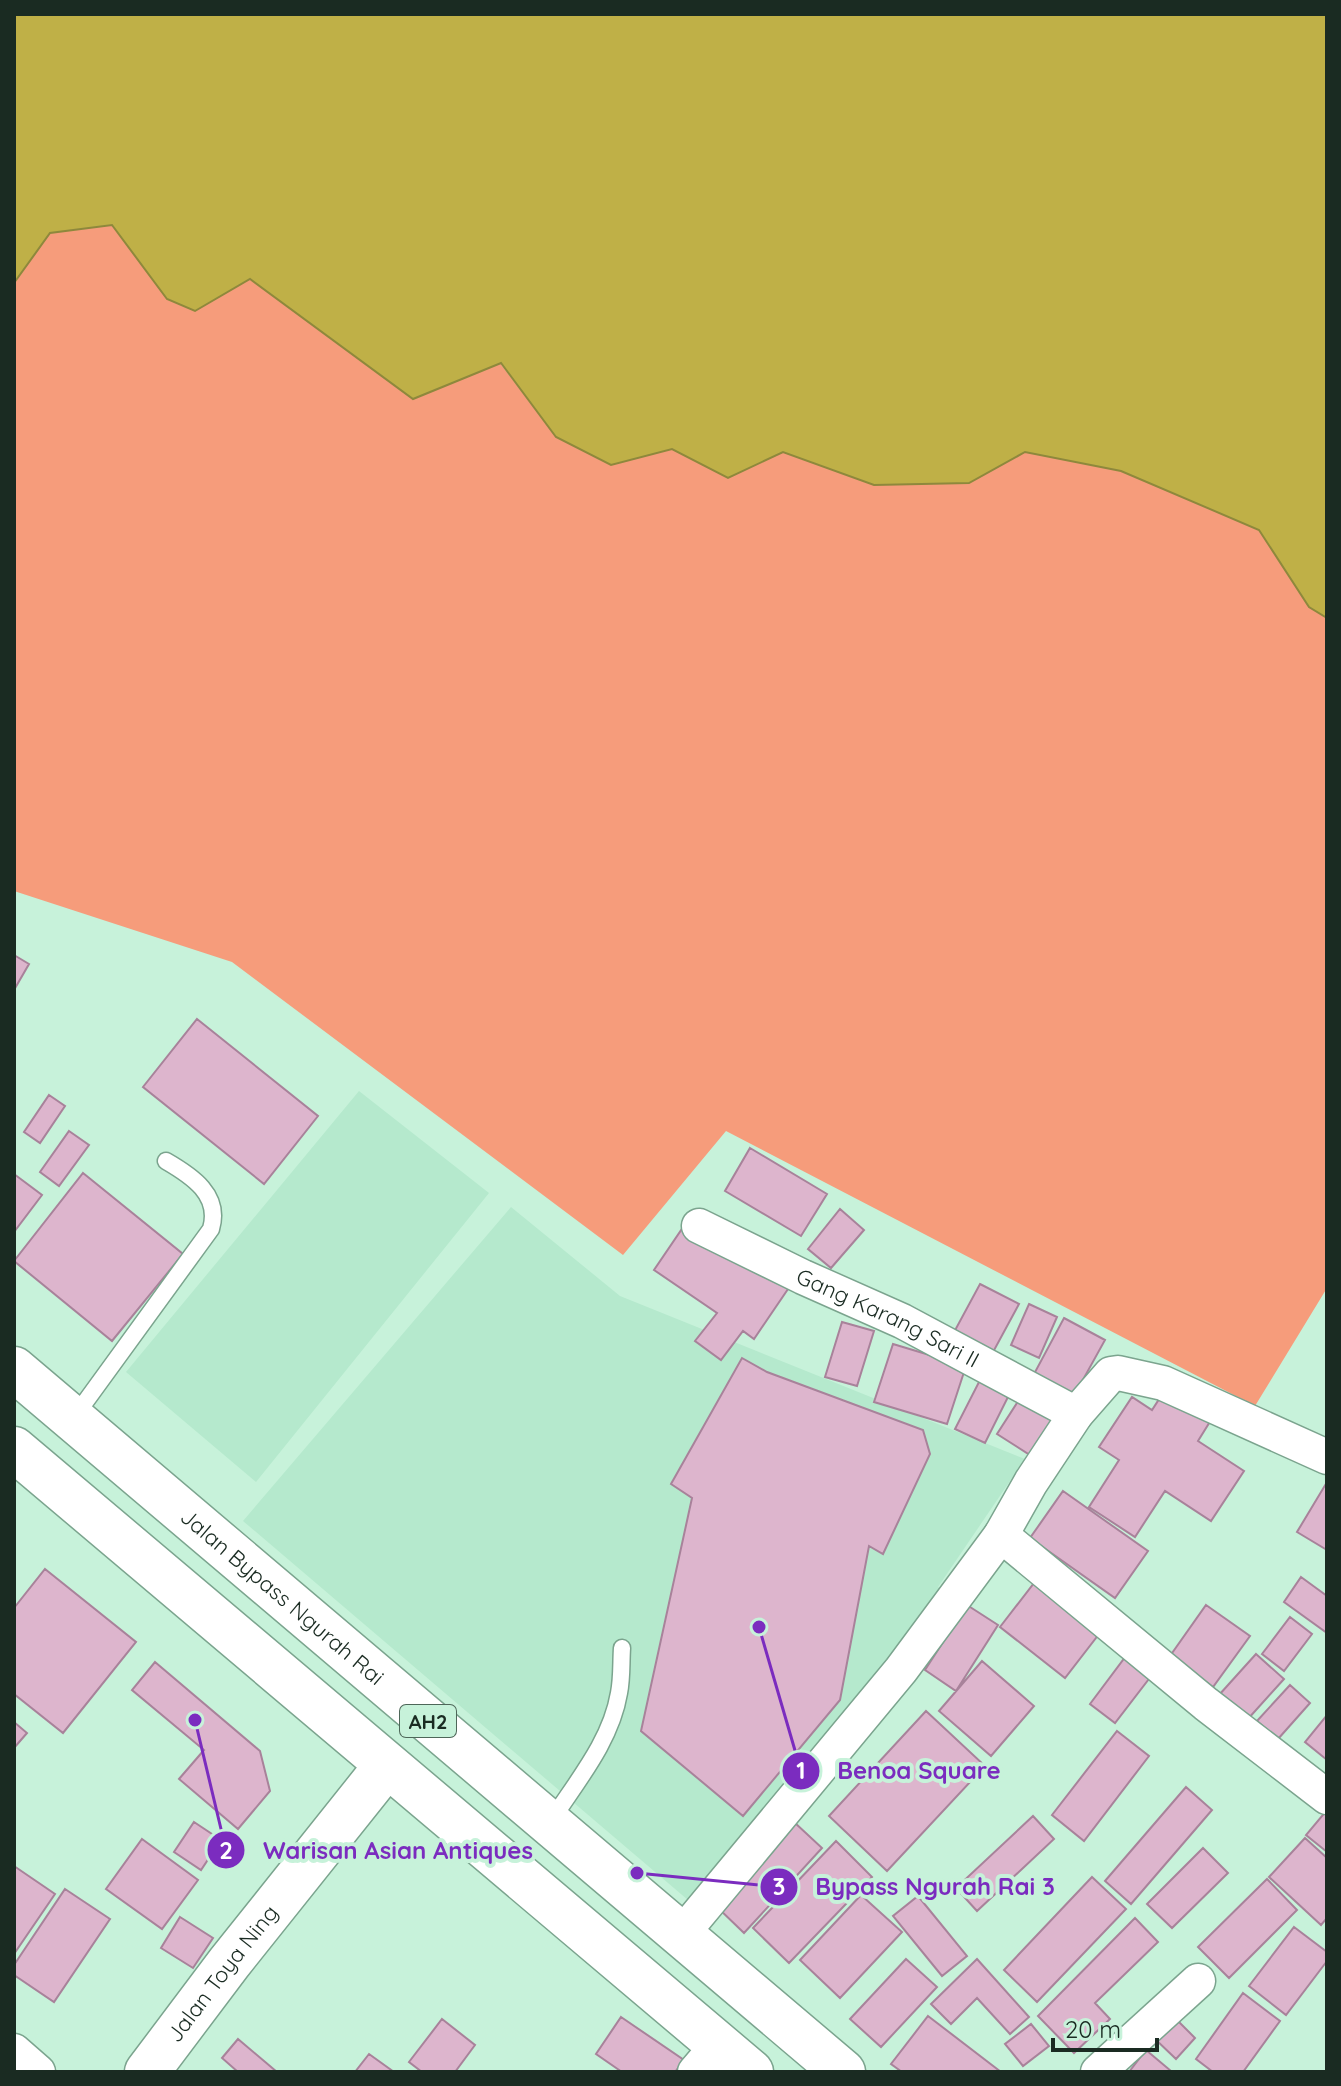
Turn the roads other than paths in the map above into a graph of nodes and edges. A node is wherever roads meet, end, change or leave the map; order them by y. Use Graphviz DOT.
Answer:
graph roads {
  1 [pos="166,1161"];
  2 [pos="699,1226"];
  3 [pos="14,1369"];
  4 [pos="1076,1414"];
  5 [pos="73,1420"];
  6 [pos="14,1449"];
  7 [pos="1327,1457"];
  8 [pos="1001,1535"];
  9 [pos="622,1648"];
  10 [pos="427,1720"];
  11 [pos="387,1765"];
  12 [pos="1327,1797"];
  13 [pos="550,1823"];
  14 [pos="681,1935"];
  15 [pos="1198,1981"];
  16 [pos="14,2051"];
  17 [pos="721,2063"];
  18 [pos="38,2072"];
  19 [pos="147,2072"];
  20 [pos="843,2072"];
  21 [pos="1098,2072"];
  1 -- 5 [label="lane"];
  2 -- 4 [label="street, Gang Karang Sari II"];
  3 -- 5 [label="main road, Jalan Bypass Ngurah Rai / AH2"];
  4 -- 7 [label="street"];
  4 -- 8 [label="street"];
  5 -- 10 [label="main road, Jalan Bypass Ngurah Rai / AH2"];
  6 -- 11 [label="main road, AH2"];
  8 -- 12 [label="street"];
  8 -- 14 [label="street"];
  9 -- 13 [label="lane"];
  10 -- 11 [label="main road, Jalan Toya Ning"];
  10 -- 13 [label="main road, Jalan Bypass Ngurah Rai / AH2"];
  11 -- 17 [label="main road, AH2"];
  11 -- 19 [label="main road, Jalan Toya Ning"];
  13 -- 14 [label="main road, Jalan Bypass Ngurah Rai / AH2"];
  14 -- 20 [label="main road, Jalan Bypass Ngurah Rai / AH2"];
  15 -- 21 [label="street"];
  16 -- 18 [label="street"];
}
